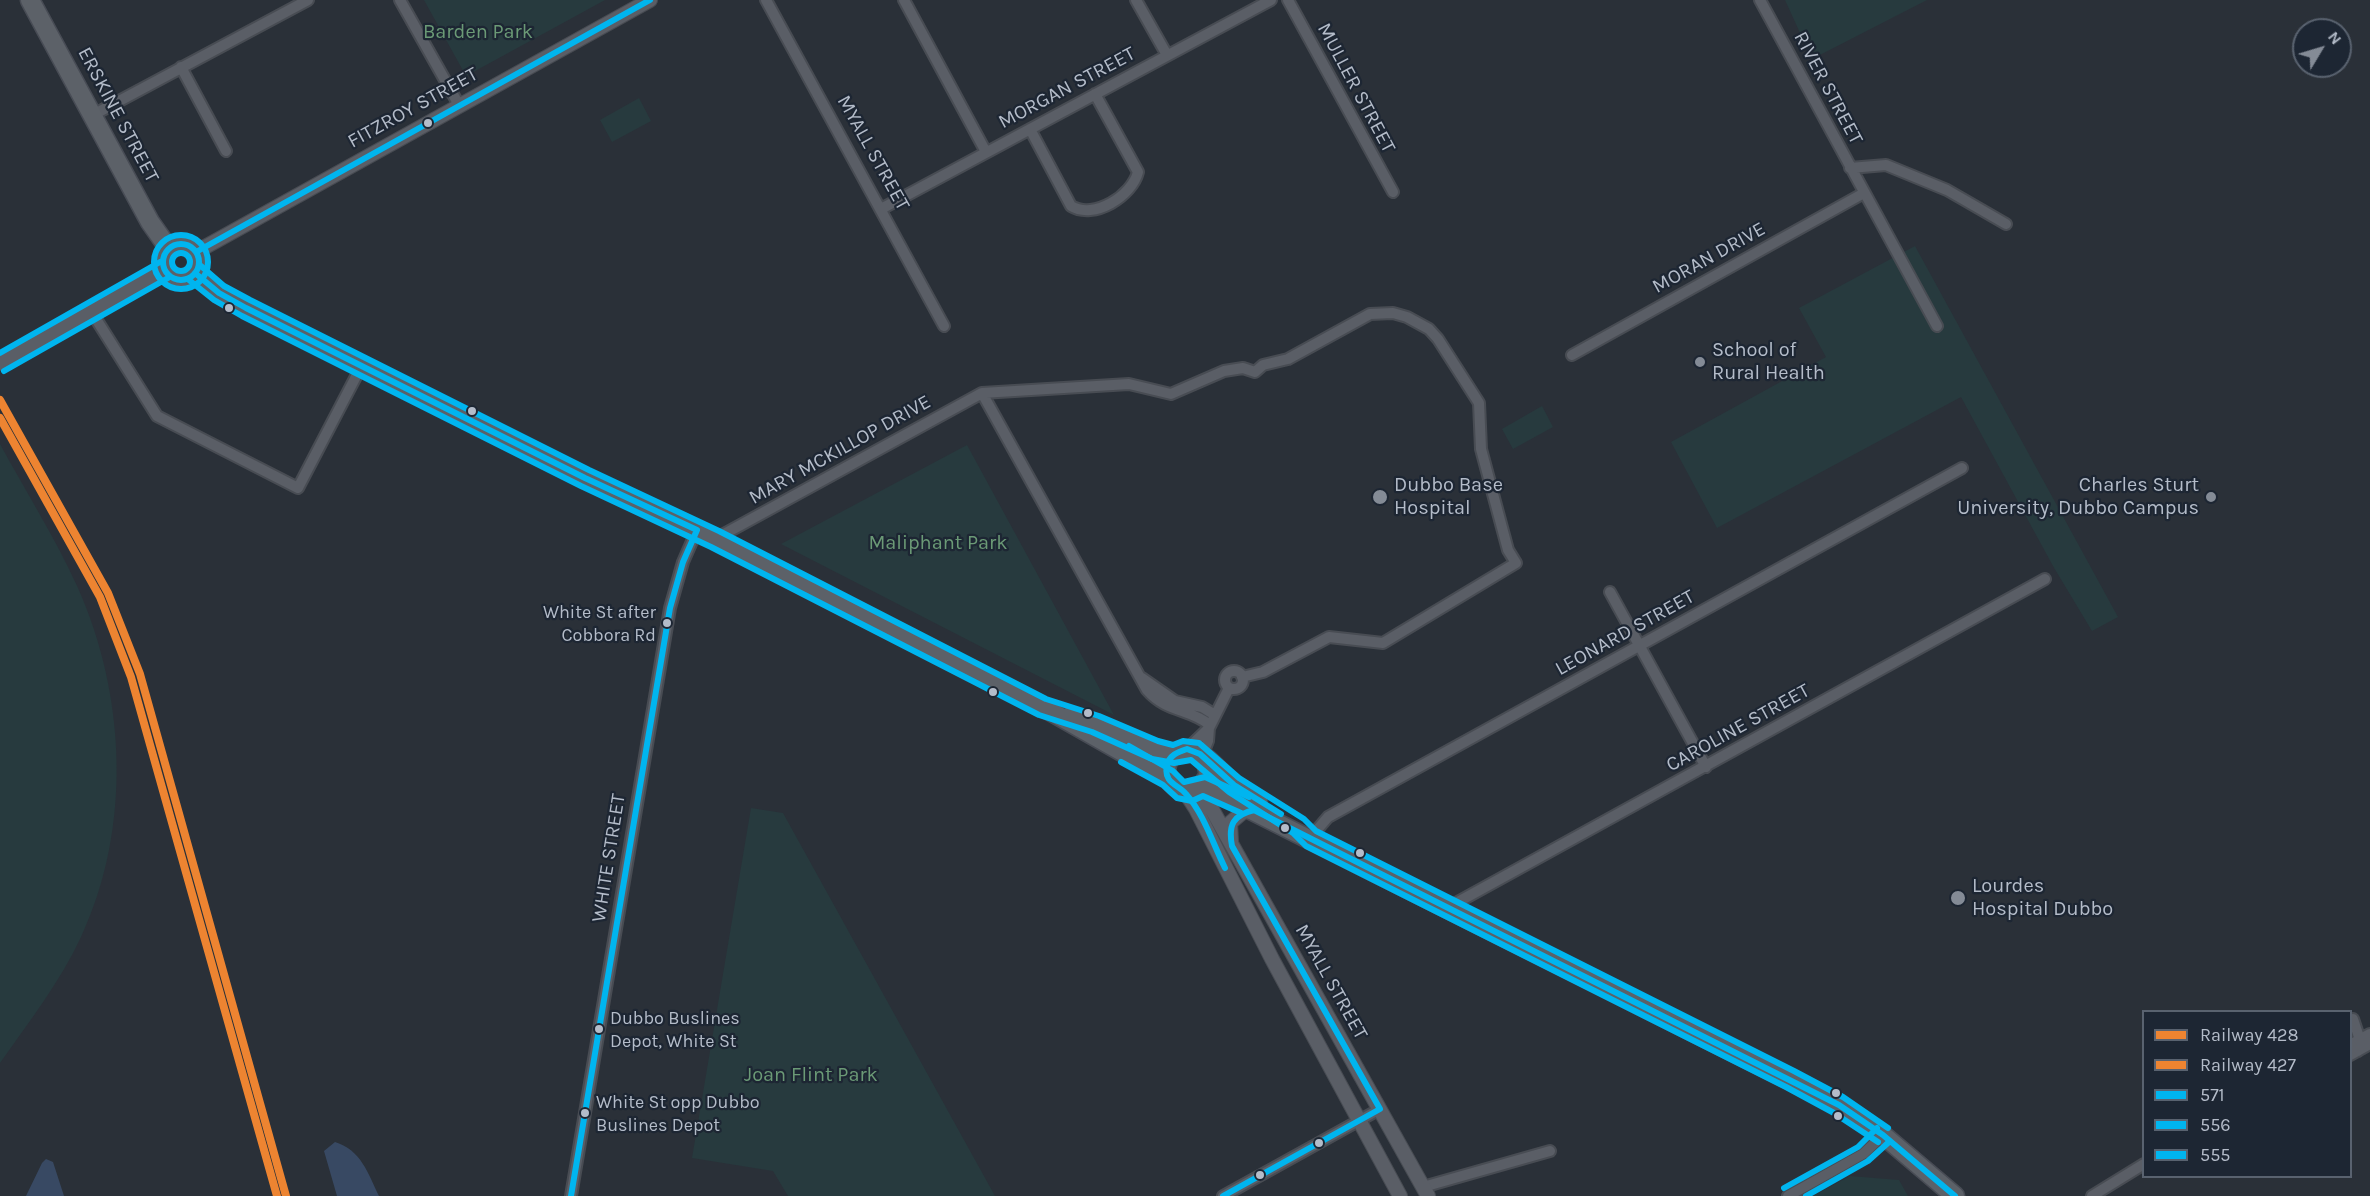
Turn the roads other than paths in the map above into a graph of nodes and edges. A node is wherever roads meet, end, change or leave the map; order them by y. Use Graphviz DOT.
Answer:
graph roads {
  1 [pos="30,0"];
  2 [pos="308,0"];
  3 [pos="400,0"];
  4 [pos="650,0"];
  5 [pos="766,0"];
  6 [pos="904,0"];
  7 [pos="1136,0"];
  8 [pos="1271,0"];
  9 [pos="1288,0"];
  10 [pos="1760,0"];
  11 [pos="1167,55"];
  12 [pos="181,67"];
  13 [pos="1095,94"];
  14 [pos="459,105"];
  15 [pos="93,115"];
  16 [pos="1030,129"];
  17 [pos="226,151"];
  18 [pos="986,152"];
  19 [pos="1850,168"];
  20 [pos="1392,192"];
  21 [pos="1864,193"];
  22 [pos="881,209"];
  23 [pos="2006,224"];
  24 [pos="169,249"];
  25 [pos="196,252"];
  26 [pos="165,270"];
  27 [pos="195,273"];
  28 [pos="91,311"];
  29 [pos="944,326"];
  30 [pos="1937,326"];
  31 [pos="1572,355"];
  32 [pos="0,363"];
  33 [pos="362,365"];
  34 [pos="982,393"];
  35 [pos="1962,468"];
  36 [pos="697,530"];
  37 [pos="715,539"];
  38 [pos="2045,579"];
  39 [pos="1610,592"];
  40 [pos="1639,646"];
  41 [pos="1042,707"];
  42 [pos="1211,723"];
  43 [pos="1192,754"];
  44 [pos="1706,767"];
  45 [pos="1168,778"];
  46 [pos="1196,789"];
  47 [pos="1254,810"];
  48 [pos="1311,838"];
  49 [pos="1232,846"];
  50 [pos="1447,908"];
  51 [pos="2353,1019"];
  52 [pos="2370,1034"];
  53 [pos="2358,1047"];
  54 [pos="1380,1109"];
  55 [pos="1359,1121"];
  56 [pos="1883,1135"];
  57 [pos="1550,1151"];
  58 [pos="2142,1165"];
  59 [pos="1425,1191"];
  60 [pos="1241,1192"];
  61 [pos="572,1196"];
  62 [pos="1223,1196"];
  63 [pos="1400,1196"];
  64 [pos="1788,1196"];
  65 [pos="1955,1196"];
  66 [pos="2092,1196"];
  1 -- 15 [label="main road, ERSKINE STREET"];
  2 -- 12 [label="street"];
  3 -- 14 [label="street"];
  4 -- 14 [label="street, FITZROY STREET"];
  5 -- 22 [label="street, MYALL STREET"];
  6 -- 18 [label="street"];
  7 -- 11 [label="street"];
  8 -- 11 [label="street, MORGAN STREET"];
  9 -- 20 [label="street, MULLER STREET"];
  10 -- 19 [label="street, RIVER STREET"];
  11 -- 13 [label="street, MORGAN STREET"];
  12 -- 15 [label="street"];
  12 -- 17 [label="street"];
  13 -- 16 [label="street, MORGAN STREET"];
  13 -- 16 [label="street"];
  14 -- 25 [label="street, FITZROY STREET"];
  15 -- 24 [label="main road, ERSKINE STREET"];
  16 -- 18 [label="street, MORGAN STREET"];
  18 -- 22 [label="street, MORGAN STREET"];
  19 -- 21 [label="street, RIVER STREET"];
  19 -- 23 [label="street"];
  21 -- 30 [label="street, RIVER STREET"];
  21 -- 31 [label="street, MORAN DRIVE"];
  22 -- 29 [label="street, MYALL STREET"];
  24 -- 25 [label="main road"];
  24 -- 26 [label="main road"];
  25 -- 27 [label="main road"];
  26 -- 27 [label="main road"];
  26 -- 28 [label="street"];
  27 -- 33 [label="main road"];
  28 -- 32 [label="street"];
  28 -- 33 [label="street"];
  33 -- 36 [label="main road"];
  34 -- 37 [label="street, MARY MCKILLOP DRIVE"];
  34 -- 42 [label="street"];
  34 -- 42 [label="street"];
  35 -- 40 [label="street, LEONARD STREET"];
  36 -- 37 [label="main road"];
  36 -- 61 [label="street, WHITE STREET"];
  37 -- 41 [label="main road"];
  38 -- 44 [label="street, CAROLINE STREET"];
  39 -- 40 [label="street"];
  40 -- 44 [label="street"];
  40 -- 48 [label="street, LEONARD STREET"];
  41 -- 43 [label="main road"];
  41 -- 45 [label="main road"];
  42 -- 43 [label="street"];
  42 -- 43 [label="street"];
  43 -- 45 [label="main road"];
  43 -- 46 [label="main road"];
  43 -- 48 [label="main road"];
  44 -- 50 [label="street, CAROLINE STREET"];
  45 -- 46 [label="main road"];
  46 -- 47 [label="main road"];
  46 -- 49 [label="street, MYALL STREET"];
  46 -- 55 [label="street, MYALL STREET"];
  47 -- 48 [label="main road"];
  47 -- 49 [label="street"];
  48 -- 50 [label="main road"];
  49 -- 54 [label="street, MYALL STREET"];
  50 -- 56 [label="main road"];
  51 -- 53 [label="street"];
  52 -- 53 [label="street"];
  54 -- 55 [label="street"];
  54 -- 59 [label="street, MYALL STREET"];
  55 -- 60 [label="street"];
  55 -- 63 [label="street, MYALL STREET"];
  56 -- 64 [label="street"];
  56 -- 65 [label="main road"];
  57 -- 59 [label="street"];
  58 -- 66 [label="street"];
  60 -- 62 [label="street"];
}
